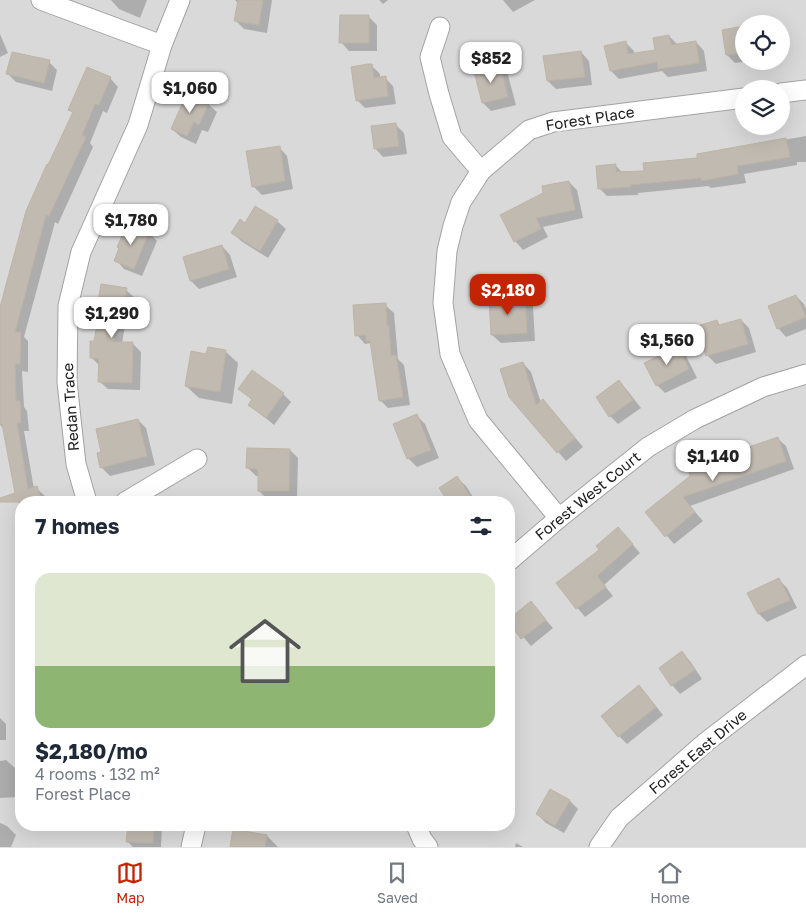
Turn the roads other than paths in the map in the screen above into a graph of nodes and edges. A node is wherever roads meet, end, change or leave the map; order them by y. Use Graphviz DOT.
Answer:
graph roads {
  1 [pos="41,0"];
  2 [pos="180,0"];
  3 [pos="440,27"];
  4 [pos="162,45"];
  5 [pos="806,90"];
  6 [pos="790,92"];
  7 [pos="735,99"];
  8 [pos="481,171"];
  9 [pos="806,374"];
  10 [pos="197,459"];
  11 [pos="85,496"];
  12 [pos="134,496"];
  13 [pos="559,518"];
  14 [pos="515,556"];
  15 [pos="806,666"];
  16 [pos="195,831"];
  17 [pos="419,831"];
  18 [pos="191,847"];
  19 [pos="428,847"];
  20 [pos="599,847"];
  1 -- 4 [label="street"];
  2 -- 4 [label="street, Redan Trace"];
  3 -- 8 [label="street"];
  4 -- 11 [label="street, Redan Trace"];
  5 -- 6 [label="street"];
  7 -- 8 [label="street, Forest Place"];
  8 -- 13 [label="street, Forest Place"];
  9 -- 13 [label="street, Forest West Court"];
  10 -- 12 [label="street"];
  13 -- 14 [label="street, Forest West Court"];
  15 -- 20 [label="street, Forest East Drive"];
  16 -- 18 [label="street"];
  17 -- 19 [label="street"];
}
